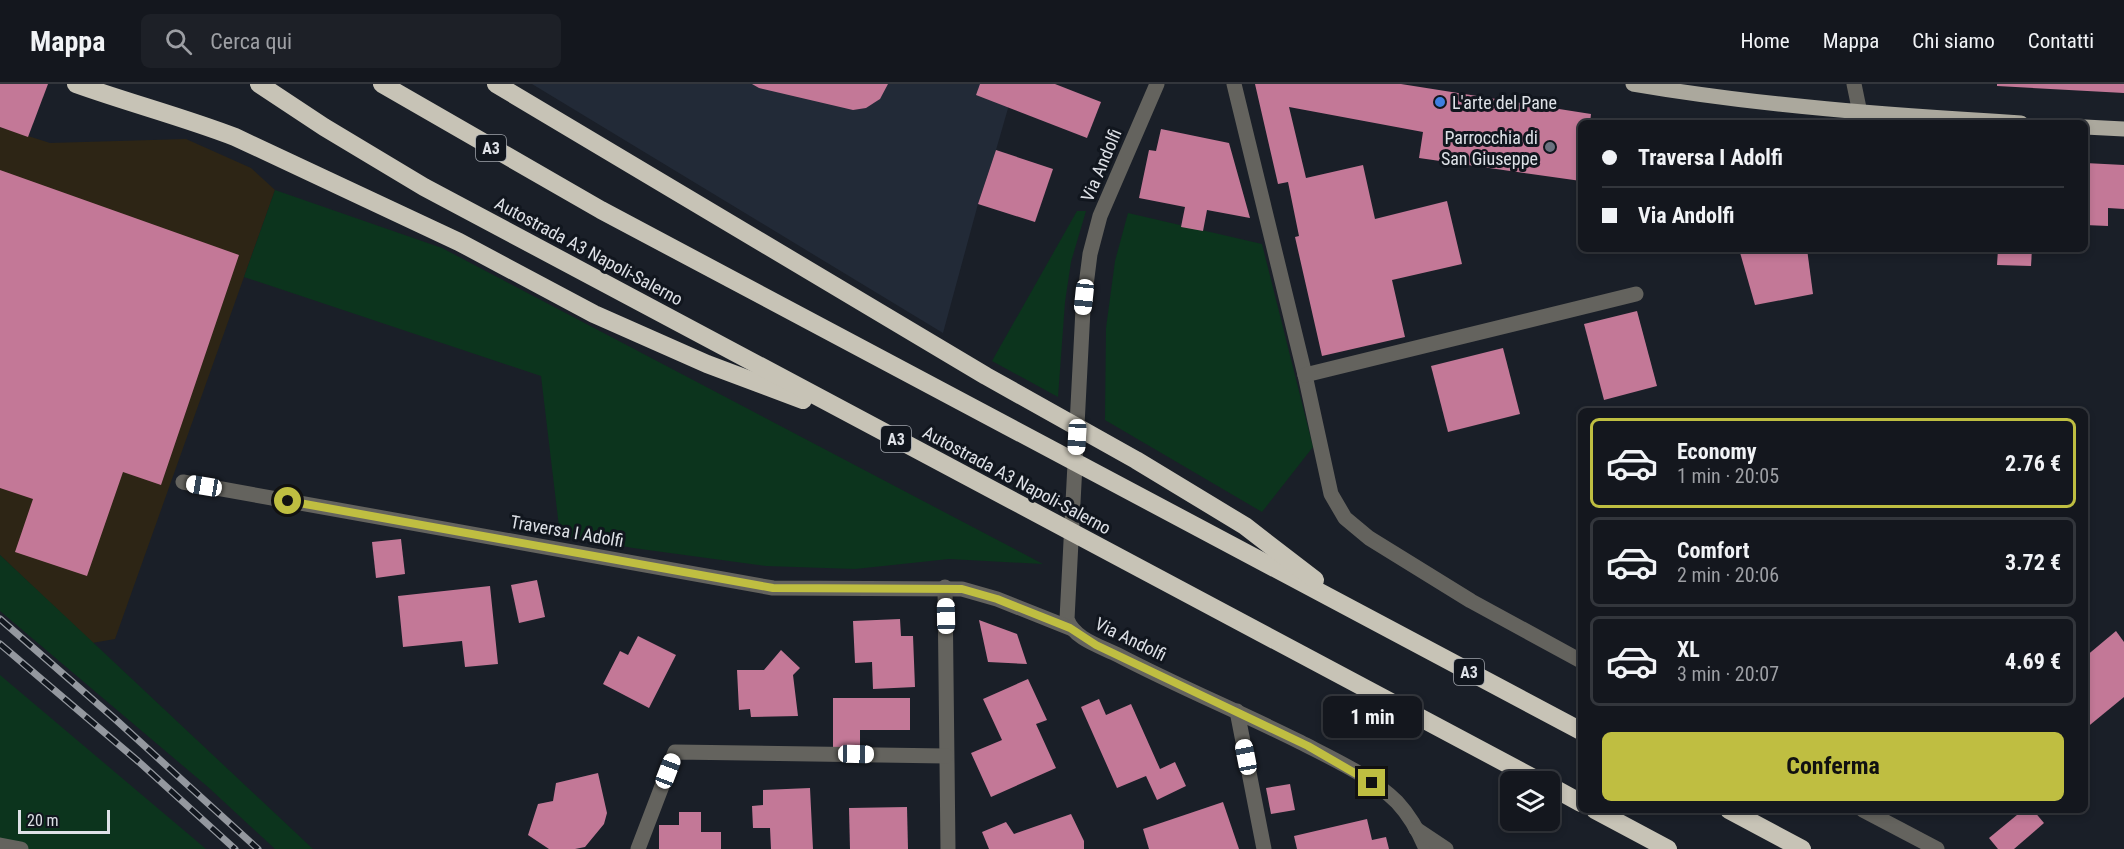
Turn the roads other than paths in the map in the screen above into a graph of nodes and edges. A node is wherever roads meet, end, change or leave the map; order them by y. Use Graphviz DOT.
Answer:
graph roads {
  1 [pos="76,84"];
  2 [pos="259,84"];
  3 [pos="382,84"];
  4 [pos="496,84"];
  5 [pos="1157,84"];
  6 [pos="1234,84"];
  7 [pos="1633,84"];
  8 [pos="1854,84"];
  9 [pos="1860,113"];
  10 [pos="1973,120"];
  11 [pos="2088,127"];
  12 [pos="2124,129"];
  13 [pos="1636,294"];
  14 [pos="1305,375"];
  15 [pos="869,425"];
  16 [pos="183,482"];
  17 [pos="945,587"];
  18 [pos="1357,612"];
  19 [pos="1070,628"];
  20 [pos="1578,659"];
  21 [pos="1237,711"];
  22 [pos="1578,729"];
  23 [pos="946,756"];
  24 [pos="1520,771"];
  25 [pos="1560,791"];
  26 [pos="1578,801"];
  27 [pos="1601,813"];
  28 [pos="1735,813"];
  29 [pos="1869,813"];
  30 [pos="1416,829"];
  31 [pos="0,845"];
  32 [pos="21,849"];
  33 [pos="638,849"];
  34 [pos="948,849"];
  35 [pos="1264,849"];
  36 [pos="1426,849"];
  37 [pos="1446,849"];
  38 [pos="1668,849"];
  39 [pos="1802,849"];
  40 [pos="1937,849"];
  1 -- 15 [label="highway"];
  2 -- 15 [label="highway, Autostrada A3 Napoli-Salerno / A3"];
  3 -- 18 [label="highway, A3"];
  4 -- 18 [label="highway"];
  5 -- 19 [label="street, Via Andolfi"];
  6 -- 14 [label="street"];
  7 -- 9 [label="main road"];
  8 -- 9 [label="street"];
  9 -- 10 [label="main road"];
  11 -- 12 [label="main road"];
  13 -- 14 [label="street"];
  14 -- 20 [label="street"];
  15 -- 24 [label="highway, Autostrada A3 Napoli-Salerno / A3"];
  16 -- 17 [label="street, Traversa I Adolfi"];
  17 -- 19 [label="street, Traversa I Adolfi"];
  17 -- 23 [label="street"];
  18 -- 22 [label="highway, A3"];
  19 -- 21 [label="street, Via Andolfi"];
  21 -- 30 [label="street, Via Andolfi"];
  21 -- 35 [label="street"];
  23 -- 33 [label="street"];
  23 -- 34 [label="street"];
  25 -- 26 [label="highway"];
  27 -- 38 [label="highway"];
  28 -- 39 [label="highway"];
  29 -- 40 [label="street"];
  30 -- 36 [label="street, Via Andolfi"];
  30 -- 37 [label="street"];
  31 -- 32 [label="street"];
}
